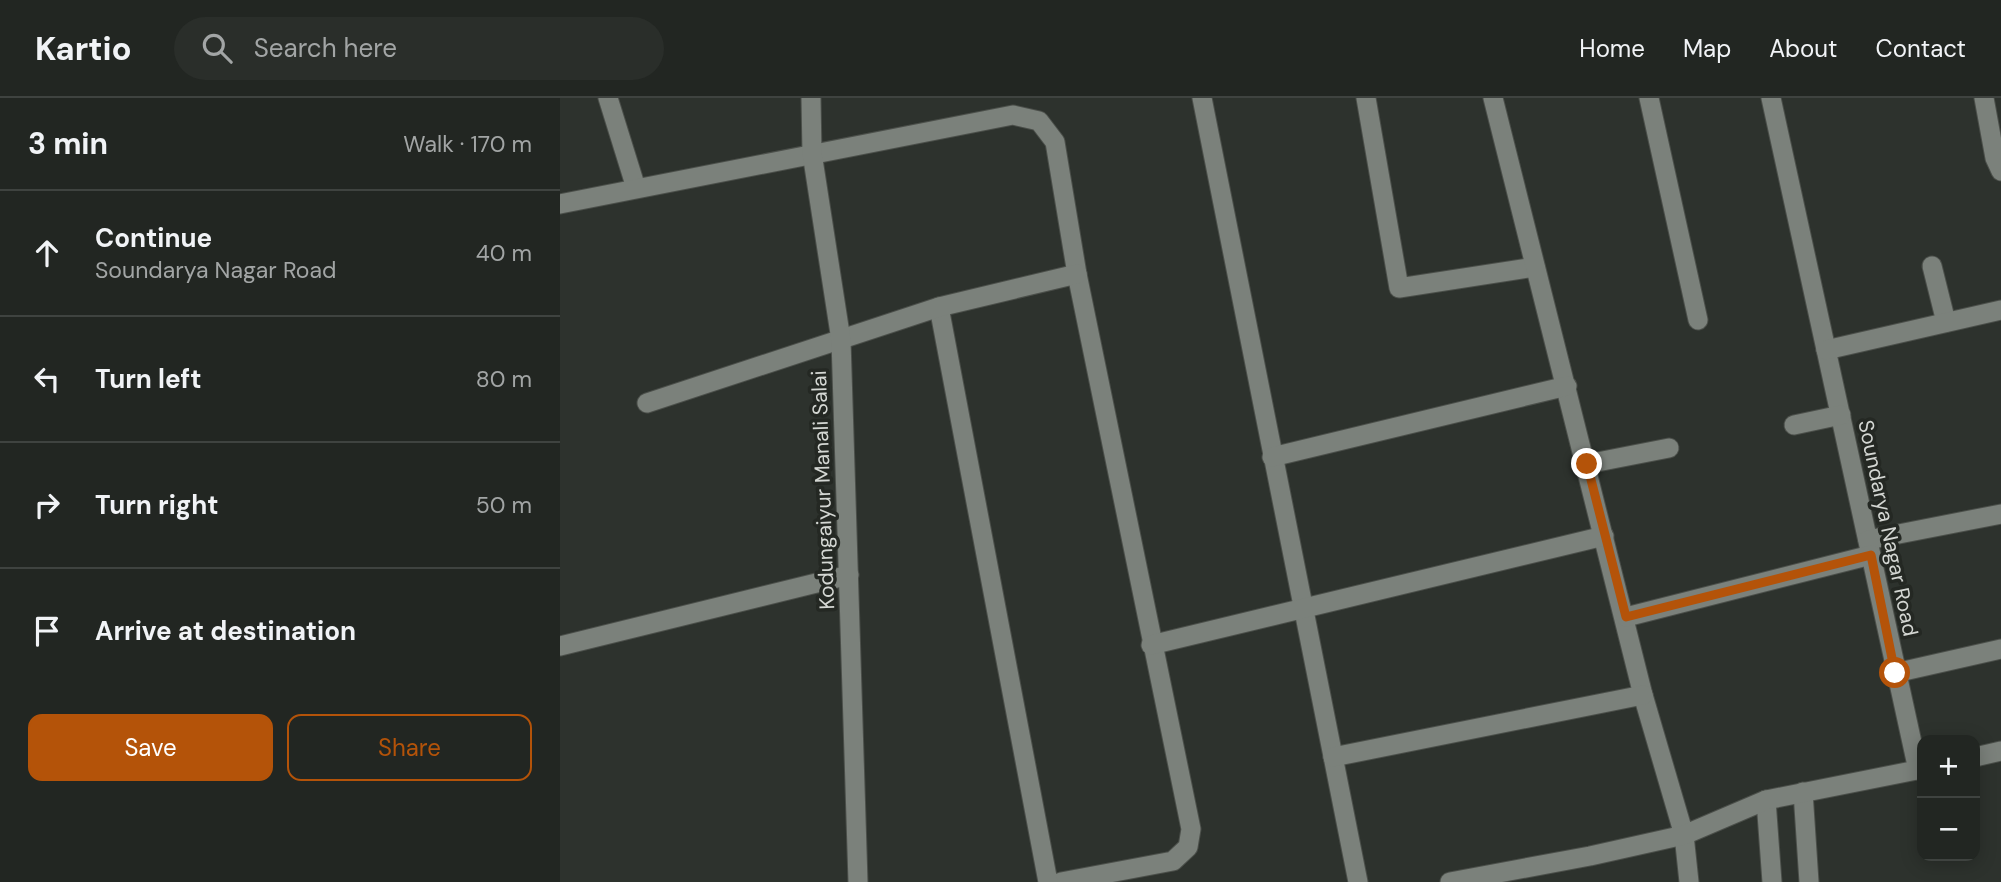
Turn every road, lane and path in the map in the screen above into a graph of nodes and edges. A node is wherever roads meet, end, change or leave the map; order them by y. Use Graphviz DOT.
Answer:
graph roads {
  1 [pos="608,98"];
  2 [pos="811,98"];
  3 [pos="1202,98"];
  4 [pos="1366,98"];
  5 [pos="1493,98"];
  6 [pos="1649,98"];
  7 [pos="1771,98"];
  8 [pos="1984,98"];
  9 [pos="812,153"];
  10 [pos="2001,171"];
  11 [pos="636,188"];
  12 [pos="560,204"];
  13 [pos="1932,266"];
  14 [pos="1535,267"];
  15 [pos="1077,274"];
  16 [pos="939,307"];
  17 [pos="2001,310"];
  18 [pos="1698,320"];
  19 [pos="1946,322"];
  20 [pos="841,340"];
  21 [pos="1826,350"];
  22 [pos="1567,386"];
  23 [pos="647,403"];
  24 [pos="1840,415"];
  25 [pos="1794,425"];
  26 [pos="1669,448"];
  27 [pos="1272,457"];
  28 [pos="1587,464"];
  29 [pos="2001,514"];
  30 [pos="1604,536"];
  31 [pos="1870,547"];
  32 [pos="849,575"];
  33 [pos="1305,609"];
  34 [pos="1626,617"];
  35 [pos="1152,645"];
  36 [pos="560,646"];
  37 [pos="2001,649"];
  38 [pos="1895,673"];
  39 [pos="1643,695"];
  40 [pos="2001,751"];
  41 [pos="1980,756"];
  42 [pos="1333,757"];
  43 [pos="1917,758"];
  44 [pos="1917,771"];
  45 [pos="1803,792"];
  46 [pos="1766,800"];
  47 [pos="1684,835"];
  48 [pos="1547,873"];
  49 [pos="858,882"];
  50 [pos="1048,882"];
  51 [pos="1061,882"];
  52 [pos="1358,882"];
  53 [pos="1450,882"];
  54 [pos="1689,882"];
  55 [pos="1772,882"];
  56 [pos="1809,882"];
  1 -- 11 [label="street"];
  2 -- 9 [label="street, Kodungaiyur Manali Salai"];
  3 -- 27 [label="street"];
  4 -- 14 [label="street"];
  5 -- 14 [label="street"];
  6 -- 18 [label="street"];
  7 -- 21 [label="street, Soundarya Nagar Road"];
  8 -- 10 [label="street"];
  9 -- 11 [label="street"];
  9 -- 15 [label="street"];
  9 -- 20 [label="street, Kodungaiyur Manali Salai"];
  11 -- 12 [label="street"];
  13 -- 19 [label="street"];
  14 -- 22 [label="street"];
  15 -- 16 [label="street"];
  15 -- 35 [label="street"];
  16 -- 20 [label="street"];
  16 -- 50 [label="street"];
  17 -- 19 [label="street"];
  19 -- 21 [label="street"];
  20 -- 23 [label="street"];
  20 -- 32 [label="street, Kodungaiyur Manali Salai"];
  21 -- 24 [label="street, Soundarya Nagar Road"];
  22 -- 27 [label="street"];
  22 -- 28 [label="street"];
  24 -- 25 [label="street"];
  24 -- 31 [label="street, Soundarya Nagar Road"];
  26 -- 28 [label="street"];
  27 -- 33 [label="street"];
  28 -- 30 [label="street"];
  29 -- 31 [label="street"];
  30 -- 33 [label="street"];
  30 -- 34 [label="street"];
  31 -- 34 [label="street"];
  31 -- 38 [label="street, Soundarya Nagar Road"];
  32 -- 36 [label="street"];
  32 -- 49 [label="street, Kodungaiyur Manali Salai"];
  33 -- 35 [label="street"];
  33 -- 42 [label="street"];
  34 -- 39 [label="street"];
  35 -- 51 [label="street"];
  37 -- 38 [label="street"];
  38 -- 43 [label="street, Soundarya Nagar Road"];
  39 -- 42 [label="street"];
  39 -- 47 [label="street"];
  40 -- 41 [label="street"];
  42 -- 52 [label="street"];
  44 -- 45 [label="street, Soundarya Nagar Road"];
  45 -- 46 [label="street, Soundarya Nagar Road"];
  45 -- 56 [label="street"];
  46 -- 47 [label="street, Soundarya Nagar Road"];
  46 -- 55 [label="street"];
  47 -- 48 [label="street, Soundarya Nagar Road"];
  47 -- 54 [label="street"];
  48 -- 53 [label="street, Soundarya Nagar Road"];
}
